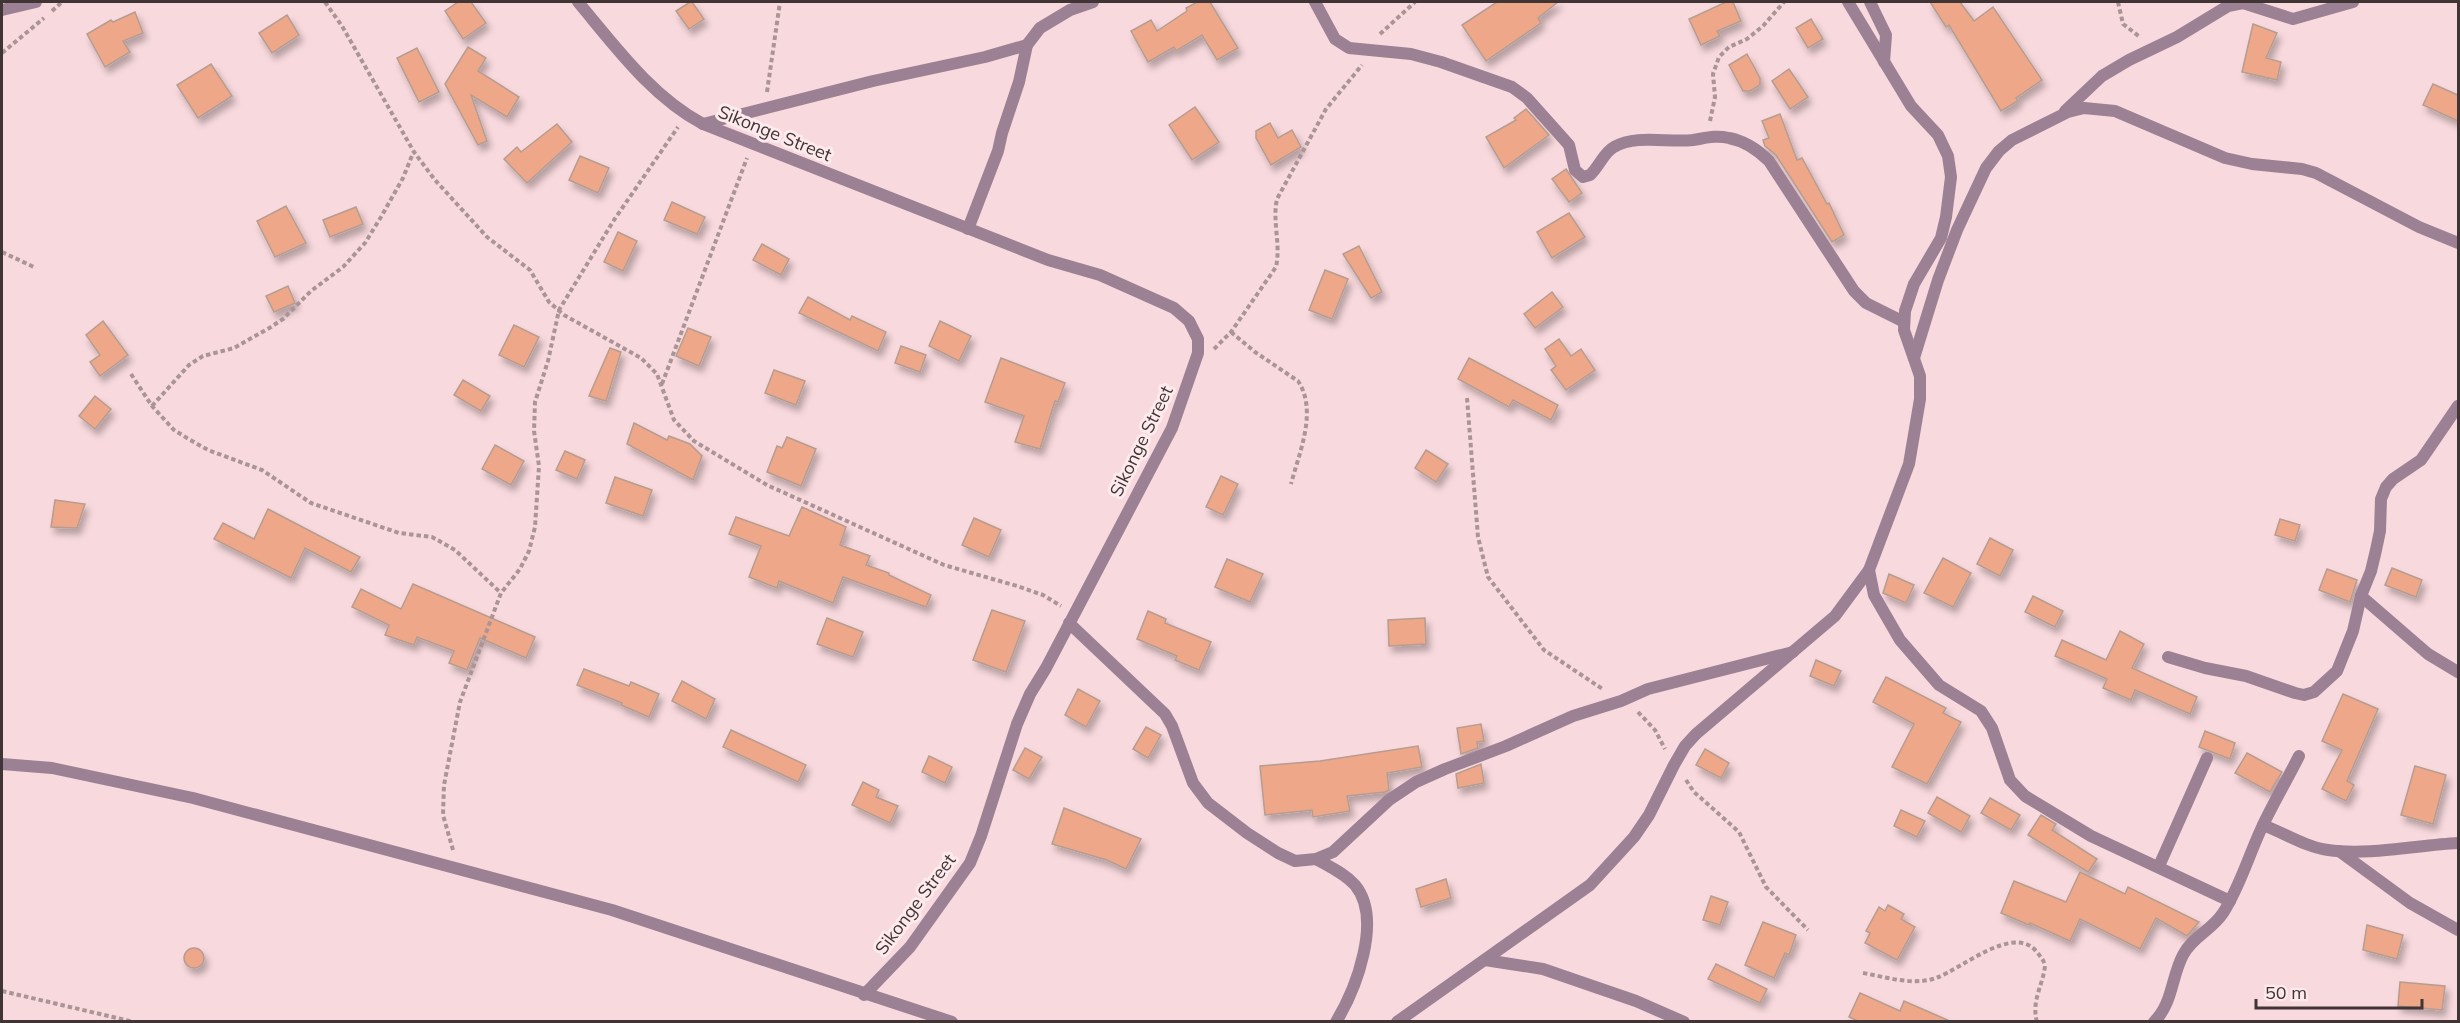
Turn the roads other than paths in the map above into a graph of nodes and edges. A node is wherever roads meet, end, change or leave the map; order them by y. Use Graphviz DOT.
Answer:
graph roads {
  1 [pos="36,2"];
  2 [pos="578,2"];
  3 [pos="1093,2"];
  4 [pos="1315,2"];
  5 [pos="1848,2"];
  6 [pos="1870,2"];
  7 [pos="2353,2"];
  8 [pos="2,10"];
  9 [pos="1027,45"];
  10 [pos="1884,63"];
  11 [pos="2060,116"];
  12 [pos="703,124"];
  13 [pos="968,229"];
  14 [pos="2458,243"];
  15 [pos="1904,322"];
  16 [pos="1914,358"];
  17 [pos="2458,406"];
  18 [pos="1869,570"];
  19 [pos="2361,596"];
  20 [pos="1071,618"];
  21 [pos="1797,651"];
  22 [pos="2168,657"];
  23 [pos="2458,672"];
  24 [pos="2299,756"];
  25 [pos="2207,758"];
  26 [pos="2,764"];
  27 [pos="2263,825"];
  28 [pos="2458,843"];
  29 [pos="2339,851"];
  30 [pos="1316,860"];
  31 [pos="2159,867"];
  32 [pos="2230,900"];
  33 [pos="2458,930"];
  34 [pos="1485,960"];
  35 [pos="864,994"];
  36 [pos="952,1022"];
  37 [pos="1336,1022"];
  38 [pos="1397,1022"];
  39 [pos="1684,1022"];
  40 [pos="2154,1022"];
  1 -- 8 [label="street"];
  2 -- 12 [label="street, Sikonge Street"];
  3 -- 9 [label="street"];
  4 -- 15 [label="street"];
  5 -- 10 [label="street"];
  6 -- 10 [label="street"];
  7 -- 11 [label="street"];
  9 -- 12 [label="street"];
  9 -- 13 [label="street"];
  10 -- 15 [label="street"];
  11 -- 14 [label="street"];
  11 -- 16 [label="street"];
  12 -- 13 [label="street, Sikonge Street"];
  13 -- 20 [label="street, Sikonge Street"];
  15 -- 16 [label="street"];
  16 -- 18 [label="street"];
  17 -- 19 [label="street"];
  18 -- 21 [label="street"];
  18 -- 31 [label="street"];
  19 -- 22 [label="street"];
  19 -- 23 [label="street"];
  20 -- 30 [label="street"];
  20 -- 35 [label="street, Sikonge Street"];
  21 -- 30 [label="street"];
  21 -- 34 [label="street"];
  24 -- 27 [label="street"];
  25 -- 31 [label="street"];
  26 -- 35 [label="street"];
  27 -- 29 [label="street"];
  27 -- 32 [label="street"];
  28 -- 29 [label="street"];
  29 -- 33 [label="street"];
  30 -- 37 [label="street"];
  31 -- 32 [label="street"];
  32 -- 40 [label="street"];
  34 -- 38 [label="street"];
  34 -- 39 [label="street"];
  35 -- 36 [label="street"];
}
